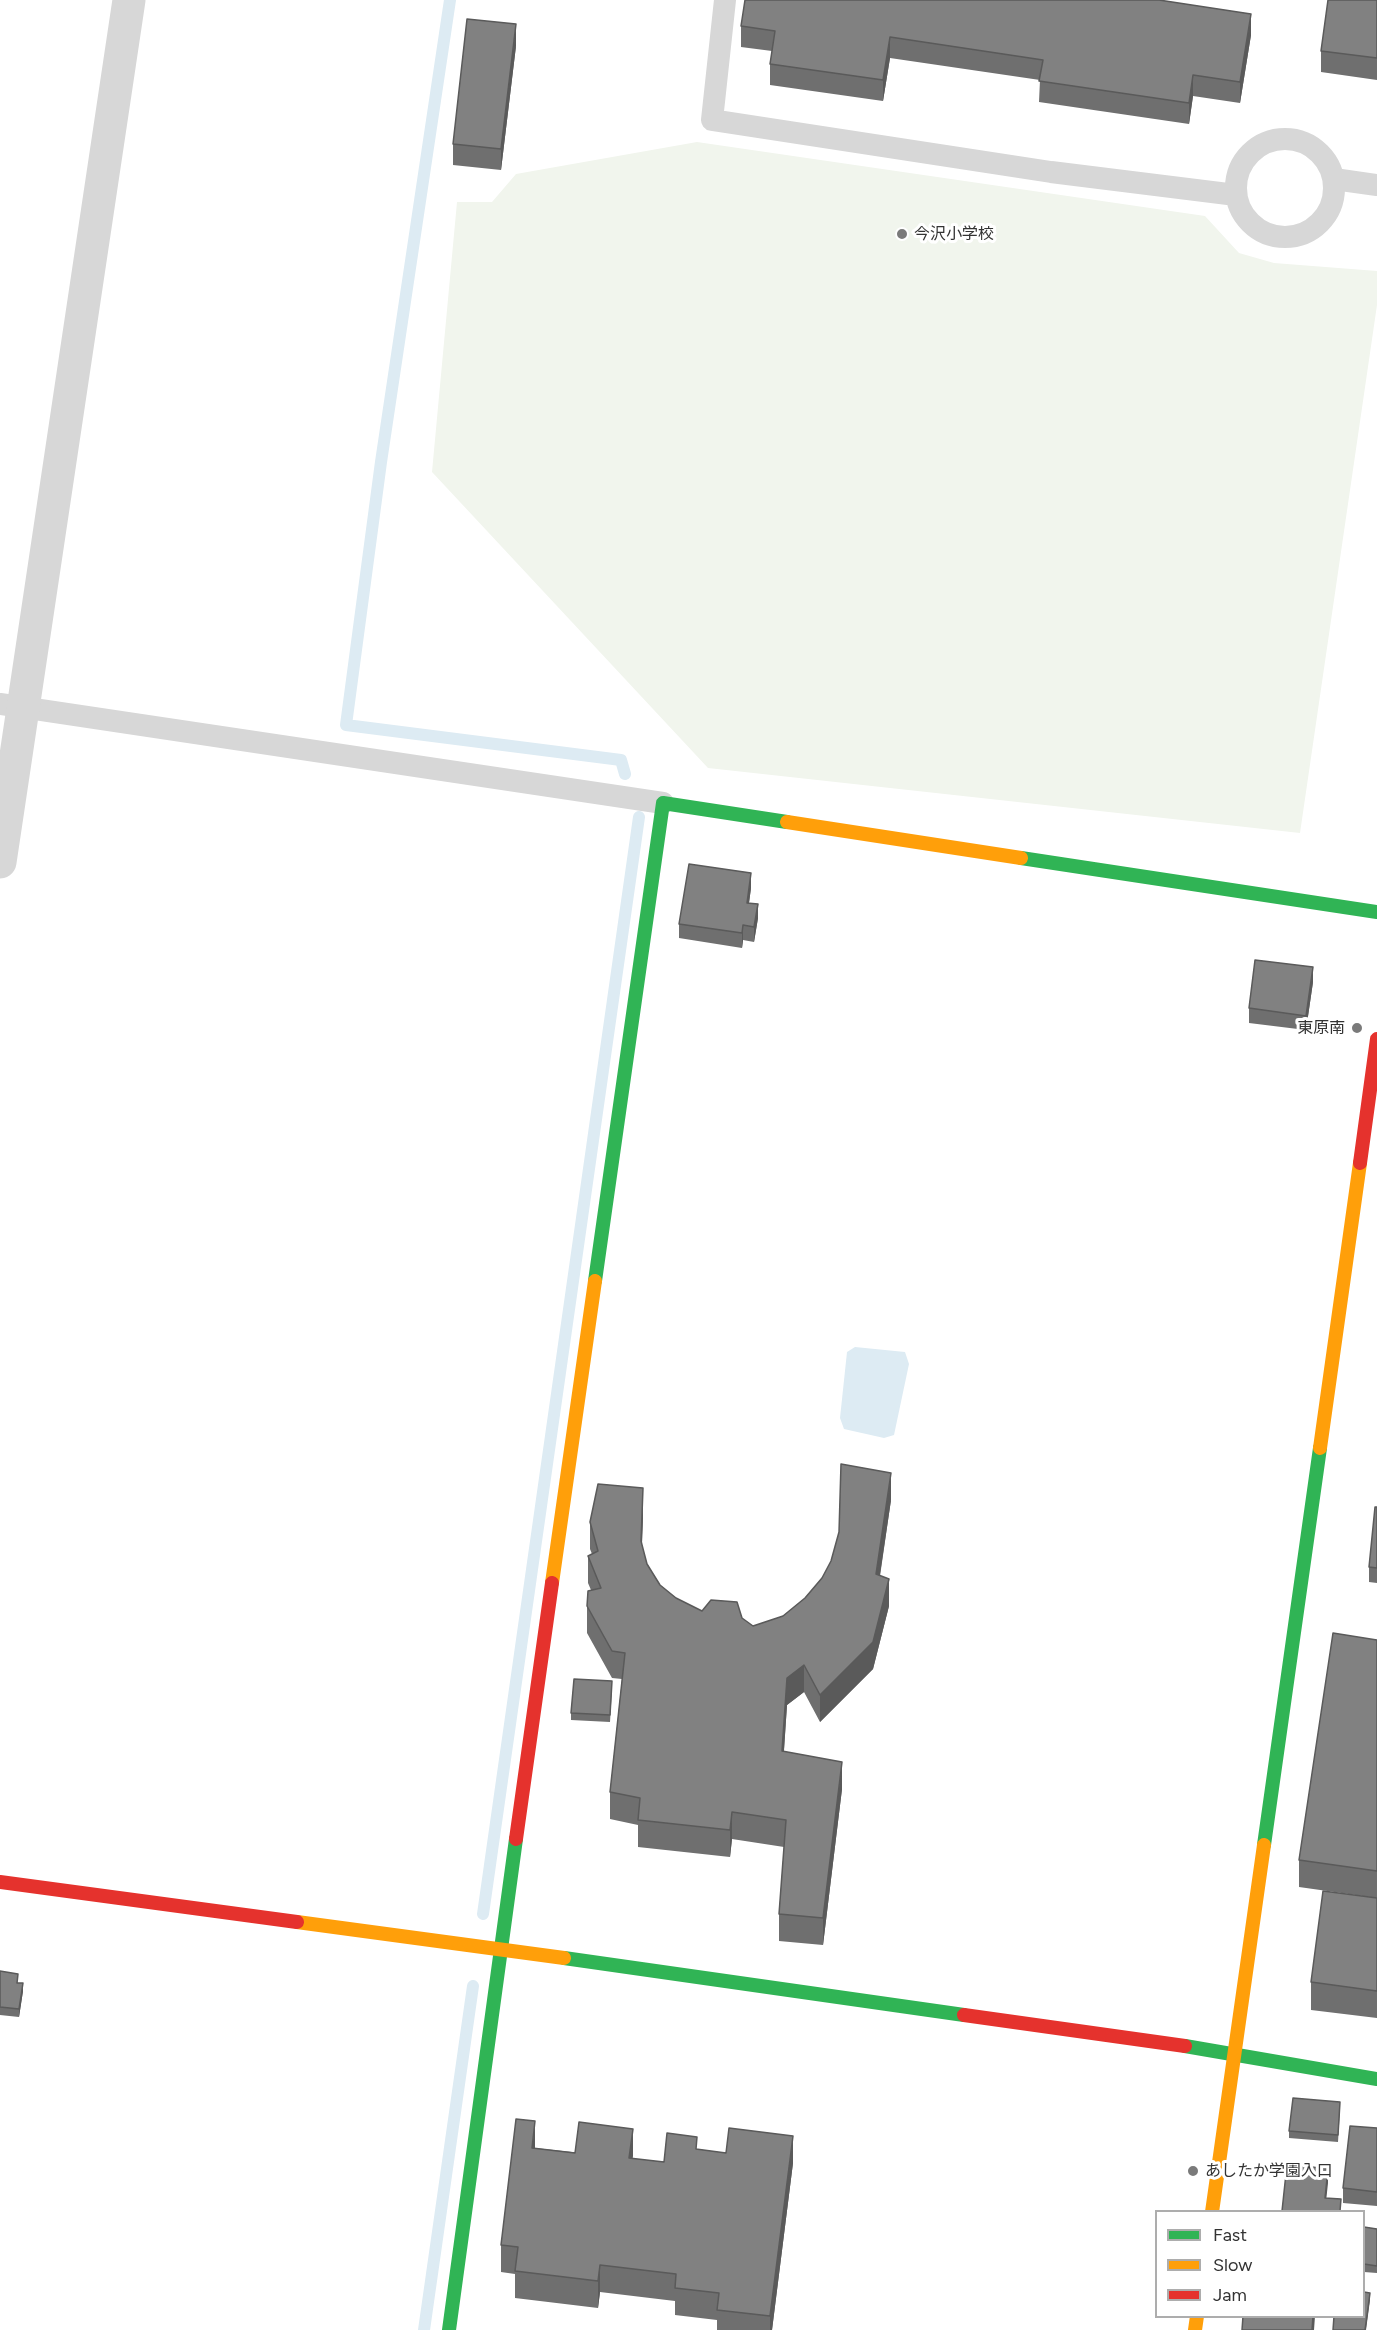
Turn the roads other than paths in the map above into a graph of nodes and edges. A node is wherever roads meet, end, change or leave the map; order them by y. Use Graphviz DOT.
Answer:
graph roads {
  1 [pos="129,0"];
  2 [pos="725,0"];
  3 [pos="1334,179"];
  4 [pos="1377,185"];
  5 [pos="1236,195"];
  6 [pos="11,706"];
  7 [pos="663,803"];
  8 [pos="0,861"];
  9 [pos="1377,912"];
  10 [pos="1377,1039"];
  11 [pos="0,1882"];
  12 [pos="500,1949"];
  13 [pos="1234,2053"];
  14 [pos="1377,2079"];
  15 [pos="1212,2210"];
  16 [pos="448,2330"];
  1 -- 6 [label="street"];
  2 -- 5 [label="lane"];
  3 -- 4 [label="lane"];
  3 -- 5 [label="lane"];
  3 -- 5 [label="lane"];
  6 -- 7 [label="lane"];
  6 -- 8 [label="street"];
  7 -- 9 [label="street"];
  7 -- 12 [label="street"];
  10 -- 13 [label="street"];
  11 -- 12 [label="street"];
  12 -- 13 [label="street"];
  12 -- 16 [label="street"];
  13 -- 14 [label="street"];
  13 -- 15 [label="street"];
}
